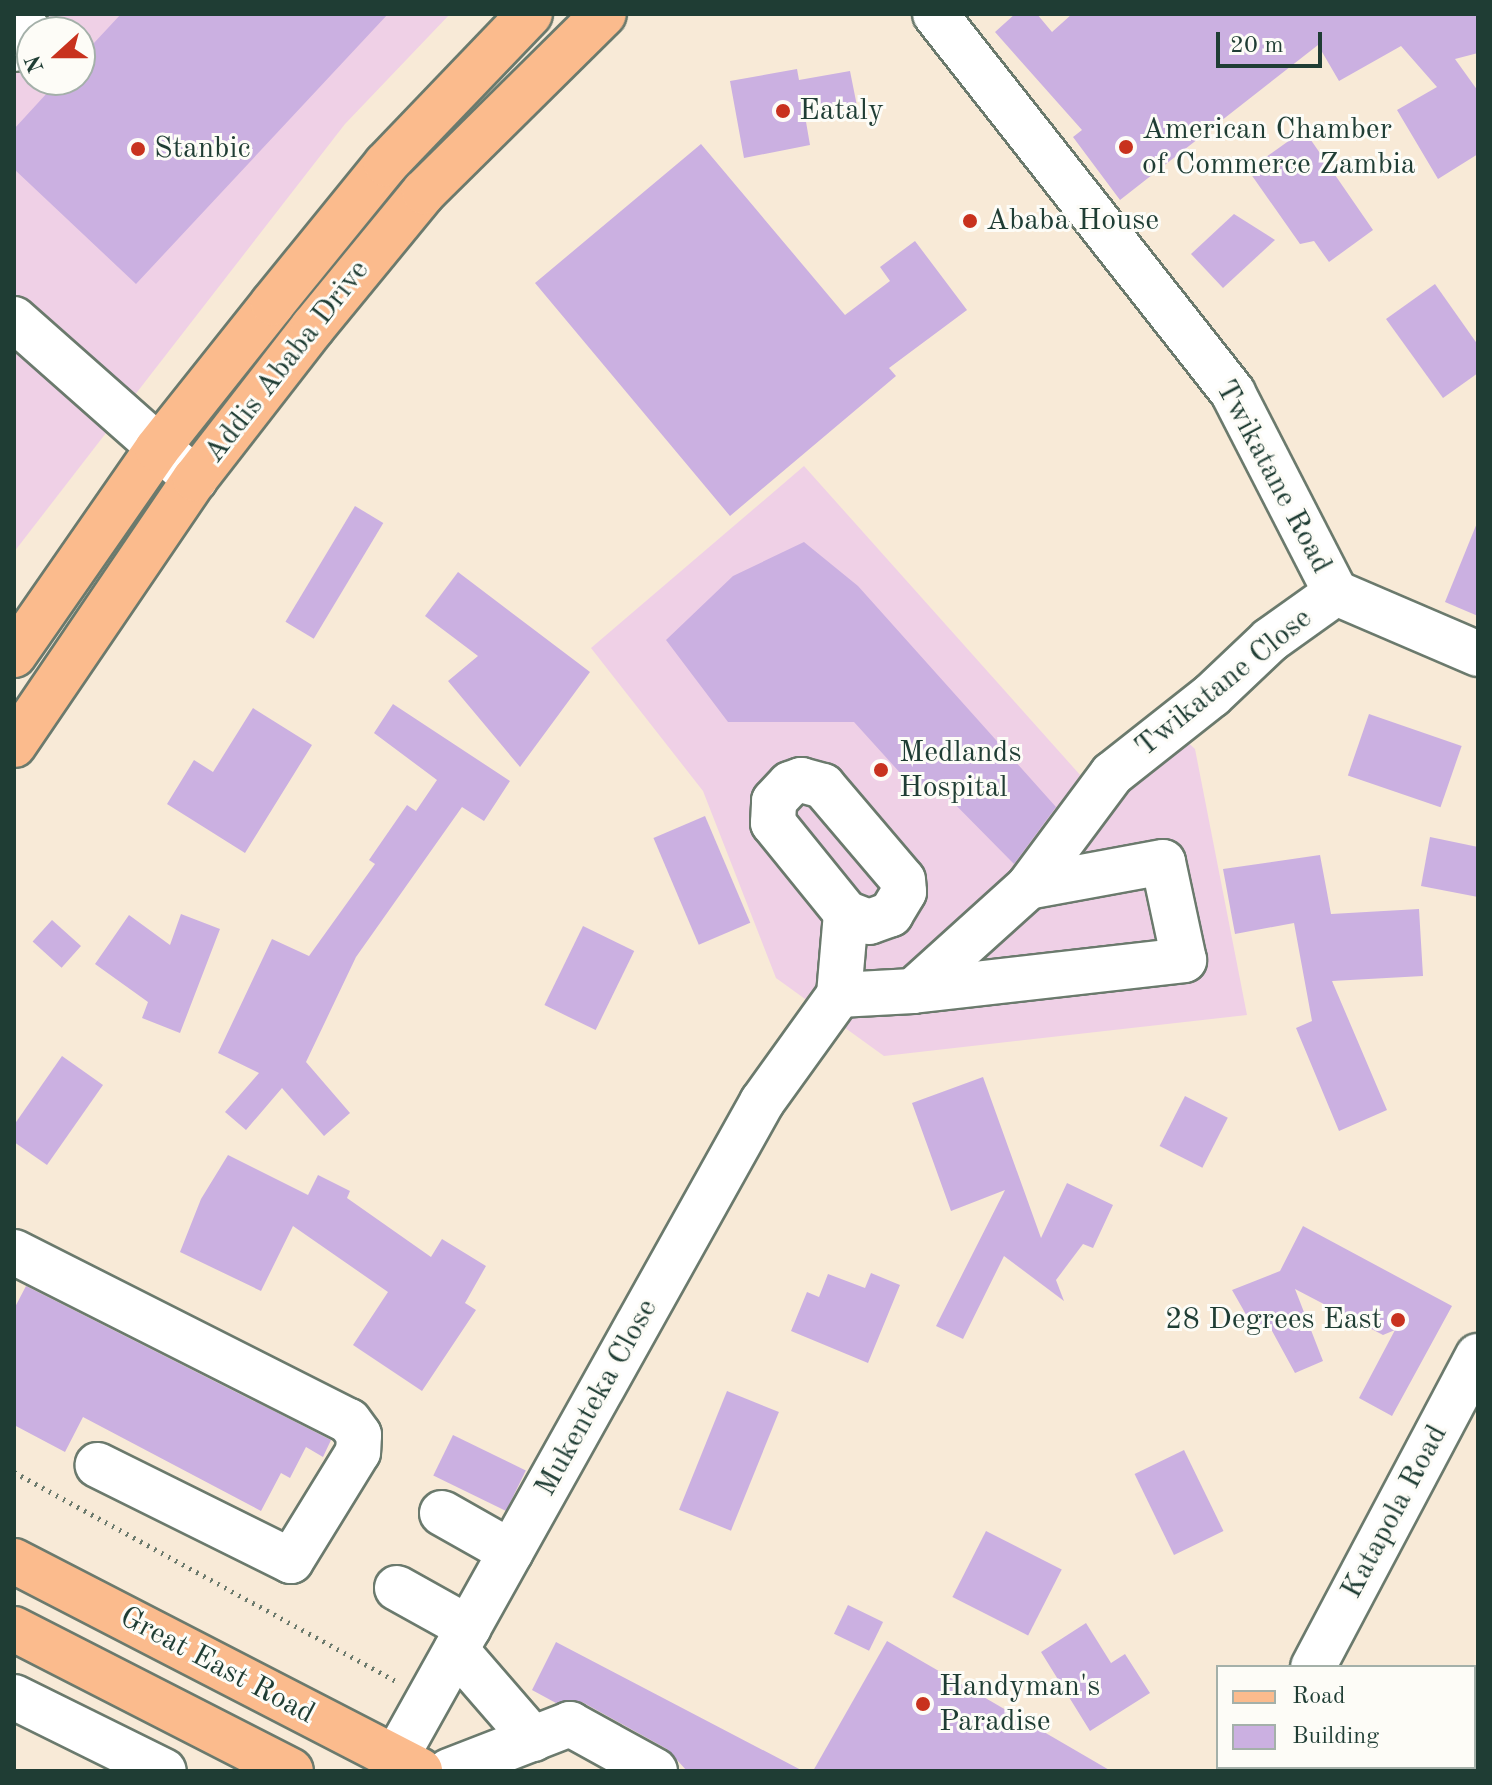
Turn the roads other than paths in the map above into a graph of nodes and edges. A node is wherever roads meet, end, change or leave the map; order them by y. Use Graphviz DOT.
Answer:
graph roads {
  1 [pos="16,14"];
  2 [pos="530,14"];
  3 [pos="604,14"];
  4 [pos="935,14"];
  5 [pos="14,49"];
  6 [pos="14,319"];
  7 [pos="157,449"];
  8 [pos="195,479"];
  9 [pos="1336,593"];
  10 [pos="1478,654"];
  11 [pos="14,655"];
  12 [pos="14,745"];
  13 [pos="1028,887"];
  14 [pos="846,913"];
  15 [pos="913,991"];
  16 [pos="839,995"];
  17 [pos="14,1252"];
  18 [pos="1478,1356"];
  19 [pos="98,1465"];
  20 [pos="442,1513"];
  21 [pos="511,1552"];
  22 [pos="14,1561"];
  23 [pos="397,1588"];
  24 [pos="14,1629"];
  25 [pos="462,1639"];
  26 [pos="1314,1665"];
  27 [pos="14,1697"];
  28 [pos="533,1739"];
  29 [pos="408,1765"];
  30 [pos="164,1771"];
  31 [pos="291,1771"];
  32 [pos="449,1771"];
  33 [pos="655,1771"];
  1 -- 5 [label="street"];
  2 -- 7 [label="main road, Addis Ababa Drive"];
  3 -- 8 [label="main road, Addis Ababa Drive"];
  4 -- 9 [label="street, Twikatane Road"];
  6 -- 7 [label="street"];
  7 -- 8 [label="street"];
  7 -- 11 [label="main road, Addis Ababa Drive"];
  8 -- 12 [label="main road, Addis Ababa Drive"];
  9 -- 10 [label="street, Twikatane Road"];
  9 -- 13 [label="street, Twikatane Close"];
  13 -- 15 [label="street, Twikatane Close"];
  13 -- 15 [label="street"];
  14 -- 16 [label="street"];
  15 -- 16 [label="street"];
  16 -- 21 [label="street, Mukenteka Close"];
  17 -- 19 [label="street"];
  18 -- 26 [label="street, Katapola Road"];
  20 -- 21 [label="street"];
  21 -- 25 [label="street, Mukenteka Close"];
  22 -- 29 [label="main road, Great East Road"];
  23 -- 25 [label="street"];
  24 -- 31 [label="main road, Great East Road"];
  25 -- 28 [label="street"];
  25 -- 29 [label="street, Mukenteka Close"];
  27 -- 30 [label="street"];
  28 -- 32 [label="street"];
  28 -- 33 [label="street"];
}
